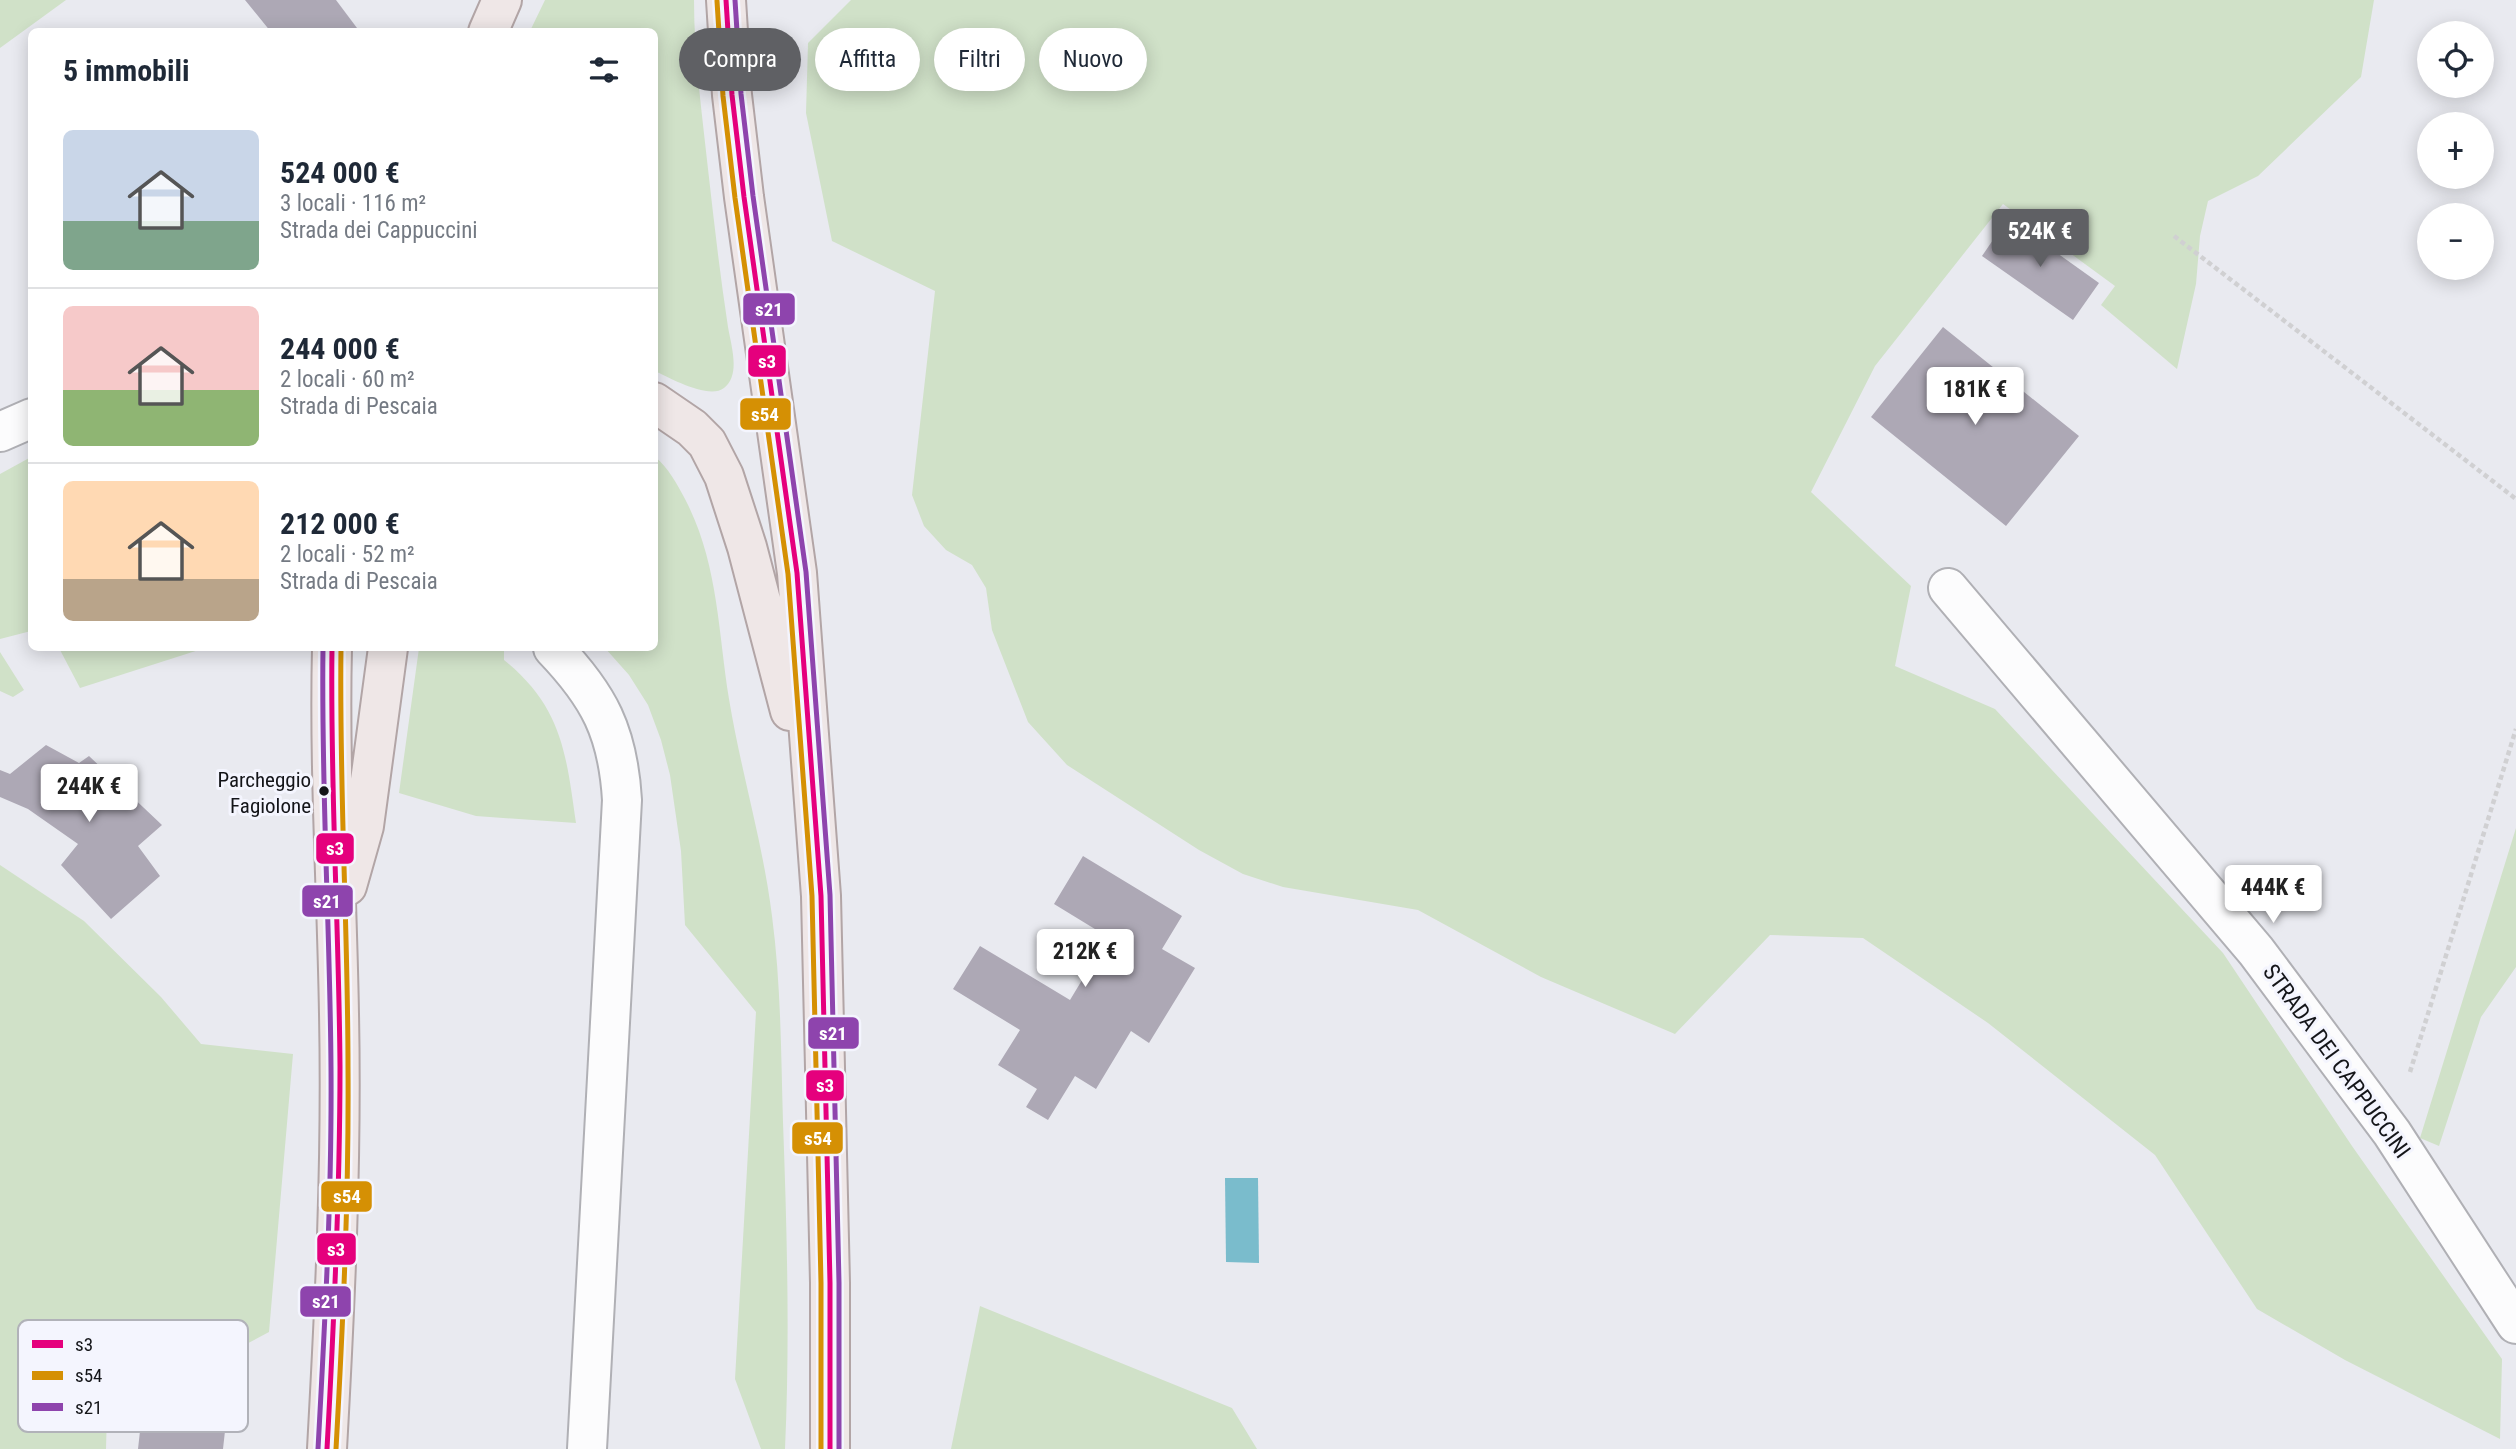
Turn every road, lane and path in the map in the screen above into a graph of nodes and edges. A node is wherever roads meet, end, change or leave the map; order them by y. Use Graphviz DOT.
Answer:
graph roads {
  1 [pos="502,0"];
  2 [pos="726,0"];
  3 [pos="490,28"];
  4 [pos="2174,236"];
  5 [pos="658,405"];
  6 [pos="28,420"];
  7 [pos="0,432"];
  8 [pos="2516,499"];
  9 [pos="1948,588"];
  10 [pos="332,651"];
  11 [pos="388,651"];
  12 [pos="556,651"];
  13 [pos="2516,729"];
  14 [pos="815,808"];
  15 [pos="337,924"];
  16 [pos="2392,1133"];
  17 [pos="2516,1324"];
  18 [pos="327,1449"];
  19 [pos="587,1449"];
  20 [pos="830,1449"];
  1 -- 3 [label="main road"];
  2 -- 14 [label="main road"];
  4 -- 8 [label="path"];
  5 -- 14 [label="main road"];
  6 -- 7 [label="street"];
  9 -- 16 [label="street, STRADA DEI CAPPUCCINI"];
  10 -- 15 [label="main road"];
  11 -- 15 [label="main road"];
  12 -- 19 [label="street"];
  13 -- 16 [label="path"];
  14 -- 20 [label="main road"];
  15 -- 18 [label="main road"];
  16 -- 17 [label="street, STRADA DEI CAPPUCCINI"];
}
